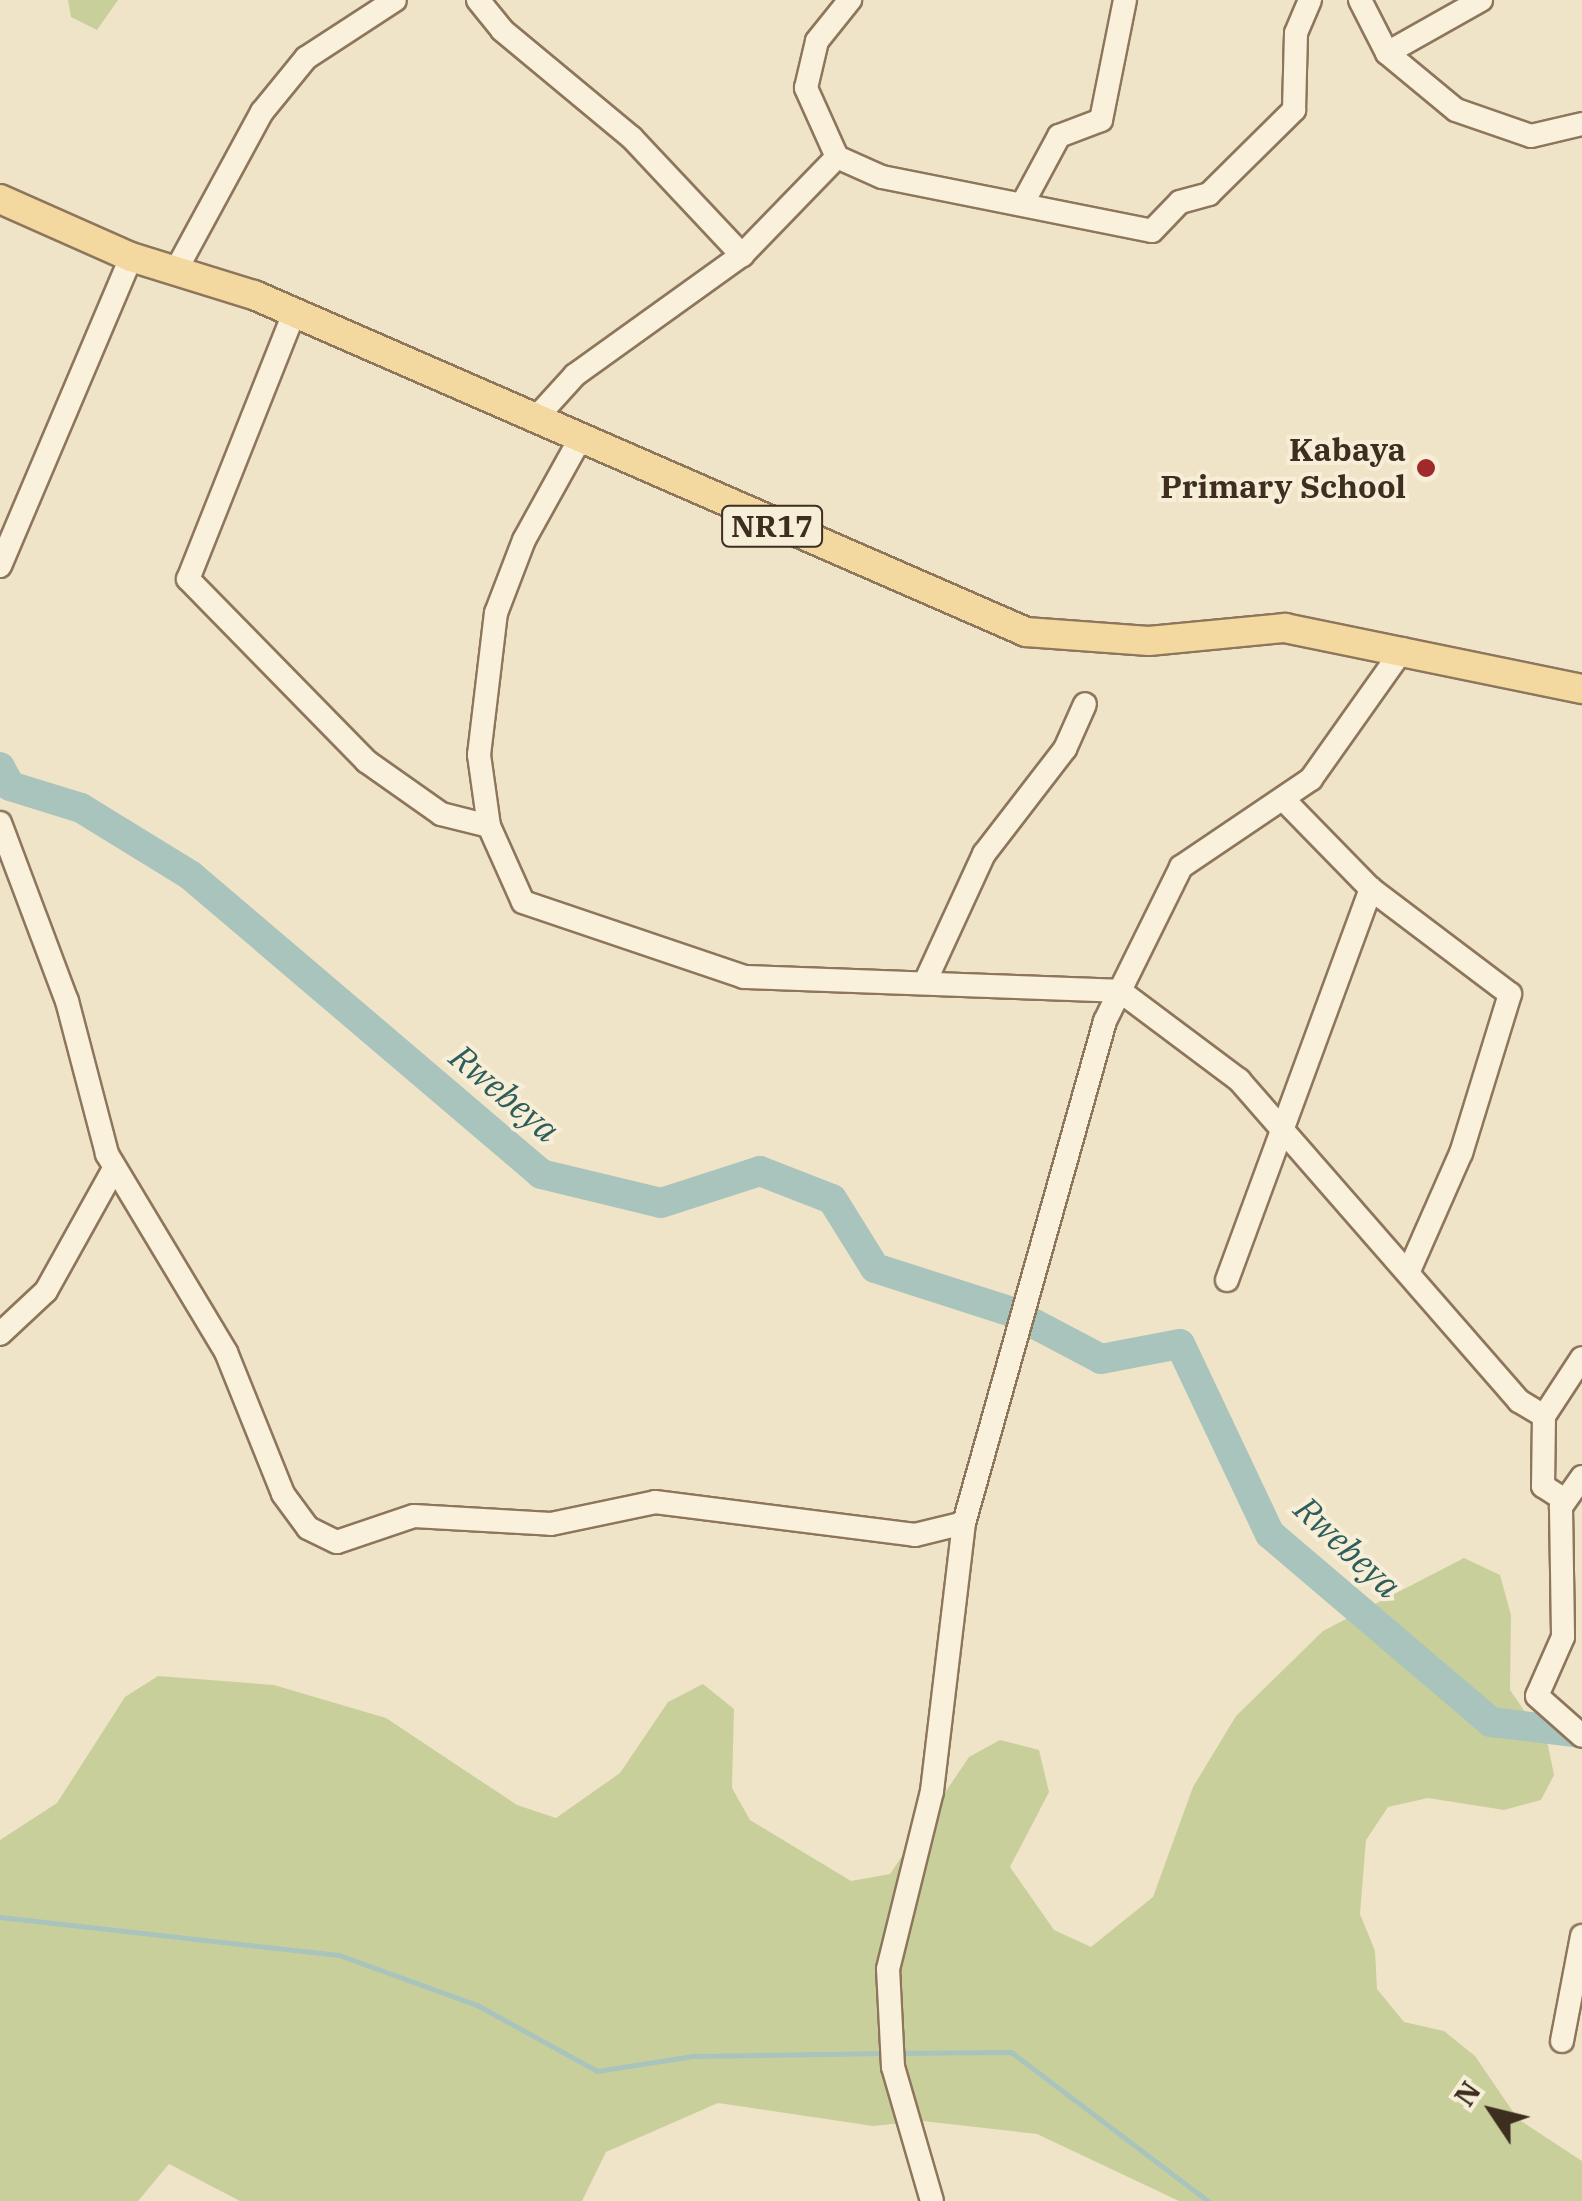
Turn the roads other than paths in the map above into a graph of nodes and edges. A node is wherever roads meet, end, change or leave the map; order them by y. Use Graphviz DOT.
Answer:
graph roads {
  1 [pos="395,0"];
  2 [pos="478,0"];
  3 [pos="850,0"];
  4 [pos="1125,0"];
  5 [pos="1310,0"];
  6 [pos="1360,0"];
  7 [pos="1481,0"];
  8 [pos="1386,53"];
  9 [pos="1582,124"];
  10 [pos="837,158"];
  11 [pos="0,199"];
  12 [pos="1024,201"];
  13 [pos="742,255"];
  14 [pos="132,257"];
  15 [pos="176,272"];
  16 [pos="294,314"];
  17 [pos="536,419"];
  18 [pos="580,439"];
  19 [pos="0,566"];
  20 [pos="1403,649"];
  21 [pos="1582,689"];
  22 [pos="1085,704"];
  23 [pos="1286,802"];
  24 [pos="0,823"];
  25 [pos="489,826"];
  26 [pos="1370,889"];
  27 [pos="926,980"];
  28 [pos="1120,991"];
  29 [pos="1280,1129"];
  30 [pos="114,1169"];
  31 [pos="1408,1273"];
  32 [pos="1227,1280"];
  33 [pos="0,1334"];
  34 [pos="1582,1358"];
  35 [pos="1544,1416"];
  36 [pos="1582,1478"];
  37 [pos="1563,1499"];
  38 [pos="964,1523"];
  39 [pos="1582,1736"];
  40 [pos="1582,1936"];
  41 [pos="1562,2041"];
  42 [pos="932,2201"];
  1 -- 15 [label="street"];
  2 -- 13 [label="street"];
  3 -- 10 [label="street"];
  4 -- 12 [label="street"];
  5 -- 12 [label="street"];
  6 -- 8 [label="street"];
  7 -- 8 [label="street"];
  8 -- 9 [label="street"];
  10 -- 12 [label="street"];
  10 -- 13 [label="street"];
  11 -- 14 [label="main road, NR17"];
  13 -- 17 [label="street"];
  14 -- 15 [label="main road, NR17"];
  14 -- 19 [label="street"];
  15 -- 16 [label="main road, NR17"];
  16 -- 17 [label="main road, NR17"];
  16 -- 25 [label="street"];
  17 -- 18 [label="main road, NR17"];
  18 -- 20 [label="main road, NR17"];
  18 -- 25 [label="street"];
  20 -- 21 [label="main road, NR17"];
  20 -- 23 [label="street"];
  22 -- 27 [label="street"];
  23 -- 26 [label="street"];
  23 -- 28 [label="street"];
  24 -- 30 [label="street"];
  25 -- 27 [label="street"];
  26 -- 29 [label="street"];
  26 -- 31 [label="street"];
  27 -- 28 [label="street"];
  28 -- 29 [label="street"];
  28 -- 38 [label="street"];
  29 -- 31 [label="street"];
  29 -- 32 [label="street"];
  30 -- 33 [label="street"];
  30 -- 38 [label="street"];
  31 -- 35 [label="street"];
  34 -- 35 [label="street"];
  35 -- 37 [label="street"];
  36 -- 37 [label="street"];
  37 -- 39 [label="street"];
  38 -- 42 [label="street"];
  40 -- 41 [label="street"];
}
